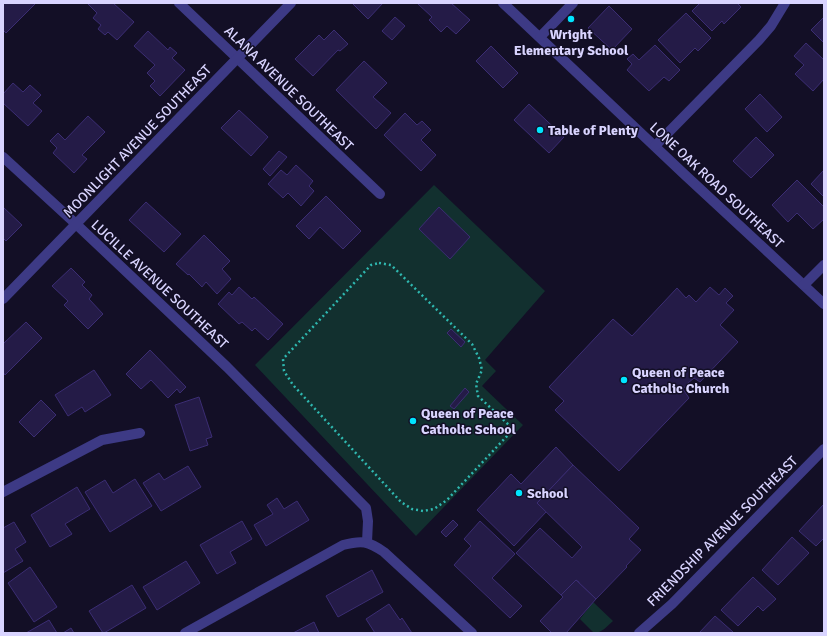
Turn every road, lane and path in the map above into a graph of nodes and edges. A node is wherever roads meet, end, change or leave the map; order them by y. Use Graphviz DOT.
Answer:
graph roads {
  1 [pos="179,3"];
  2 [pos="291,3"];
  3 [pos="503,3"];
  4 [pos="785,3"];
  5 [pos="567,5"];
  6 [pos="540,37"];
  7 [pos="238,58"];
  8 [pos="655,146"];
  9 [pos="3,157"];
  10 [pos="380,194"];
  11 [pos="76,224"];
  12 [pos="824,265"];
  13 [pos="804,285"];
  14 [pos="3,299"];
  15 [pos="428,302"];
  16 [pos="824,304"];
  17 [pos="140,433"];
  18 [pos="824,448"];
  19 [pos="3,492"];
  20 [pos="367,542"];
  21 [pos="185,633"];
  22 [pos="472,633"];
  23 [pos="639,633"];
  1 -- 7 [label="street, ALANA AVENUE SOUTHEAST"];
  2 -- 7 [label="street, MOONLIGHT AVENUE SOUTHEAST"];
  3 -- 6 [label="street, LONE OAK ROAD SOUTHEAST"];
  4 -- 8 [label="street"];
  5 -- 6 [label="street"];
  6 -- 8 [label="street, LONE OAK ROAD SOUTHEAST"];
  7 -- 10 [label="street, ALANA AVENUE SOUTHEAST"];
  7 -- 11 [label="street, MOONLIGHT AVENUE SOUTHEAST"];
  8 -- 13 [label="street, LONE OAK ROAD SOUTHEAST"];
  9 -- 11 [label="street, LUCILLE AVENUE SOUTHEAST"];
  11 -- 14 [label="street, MOONLIGHT AVENUE SOUTHEAST"];
  11 -- 20 [label="street, LUCILLE AVENUE SOUTHEAST"];
  12 -- 13 [label="street"];
  13 -- 16 [label="street, LONE OAK ROAD SOUTHEAST"];
  15 -- 15 [label="path"];
  17 -- 19 [label="street"];
  18 -- 23 [label="street, FRIENDSHIP AVENUE SOUTHEAST"];
  20 -- 21 [label="street"];
  20 -- 22 [label="street"];
}
